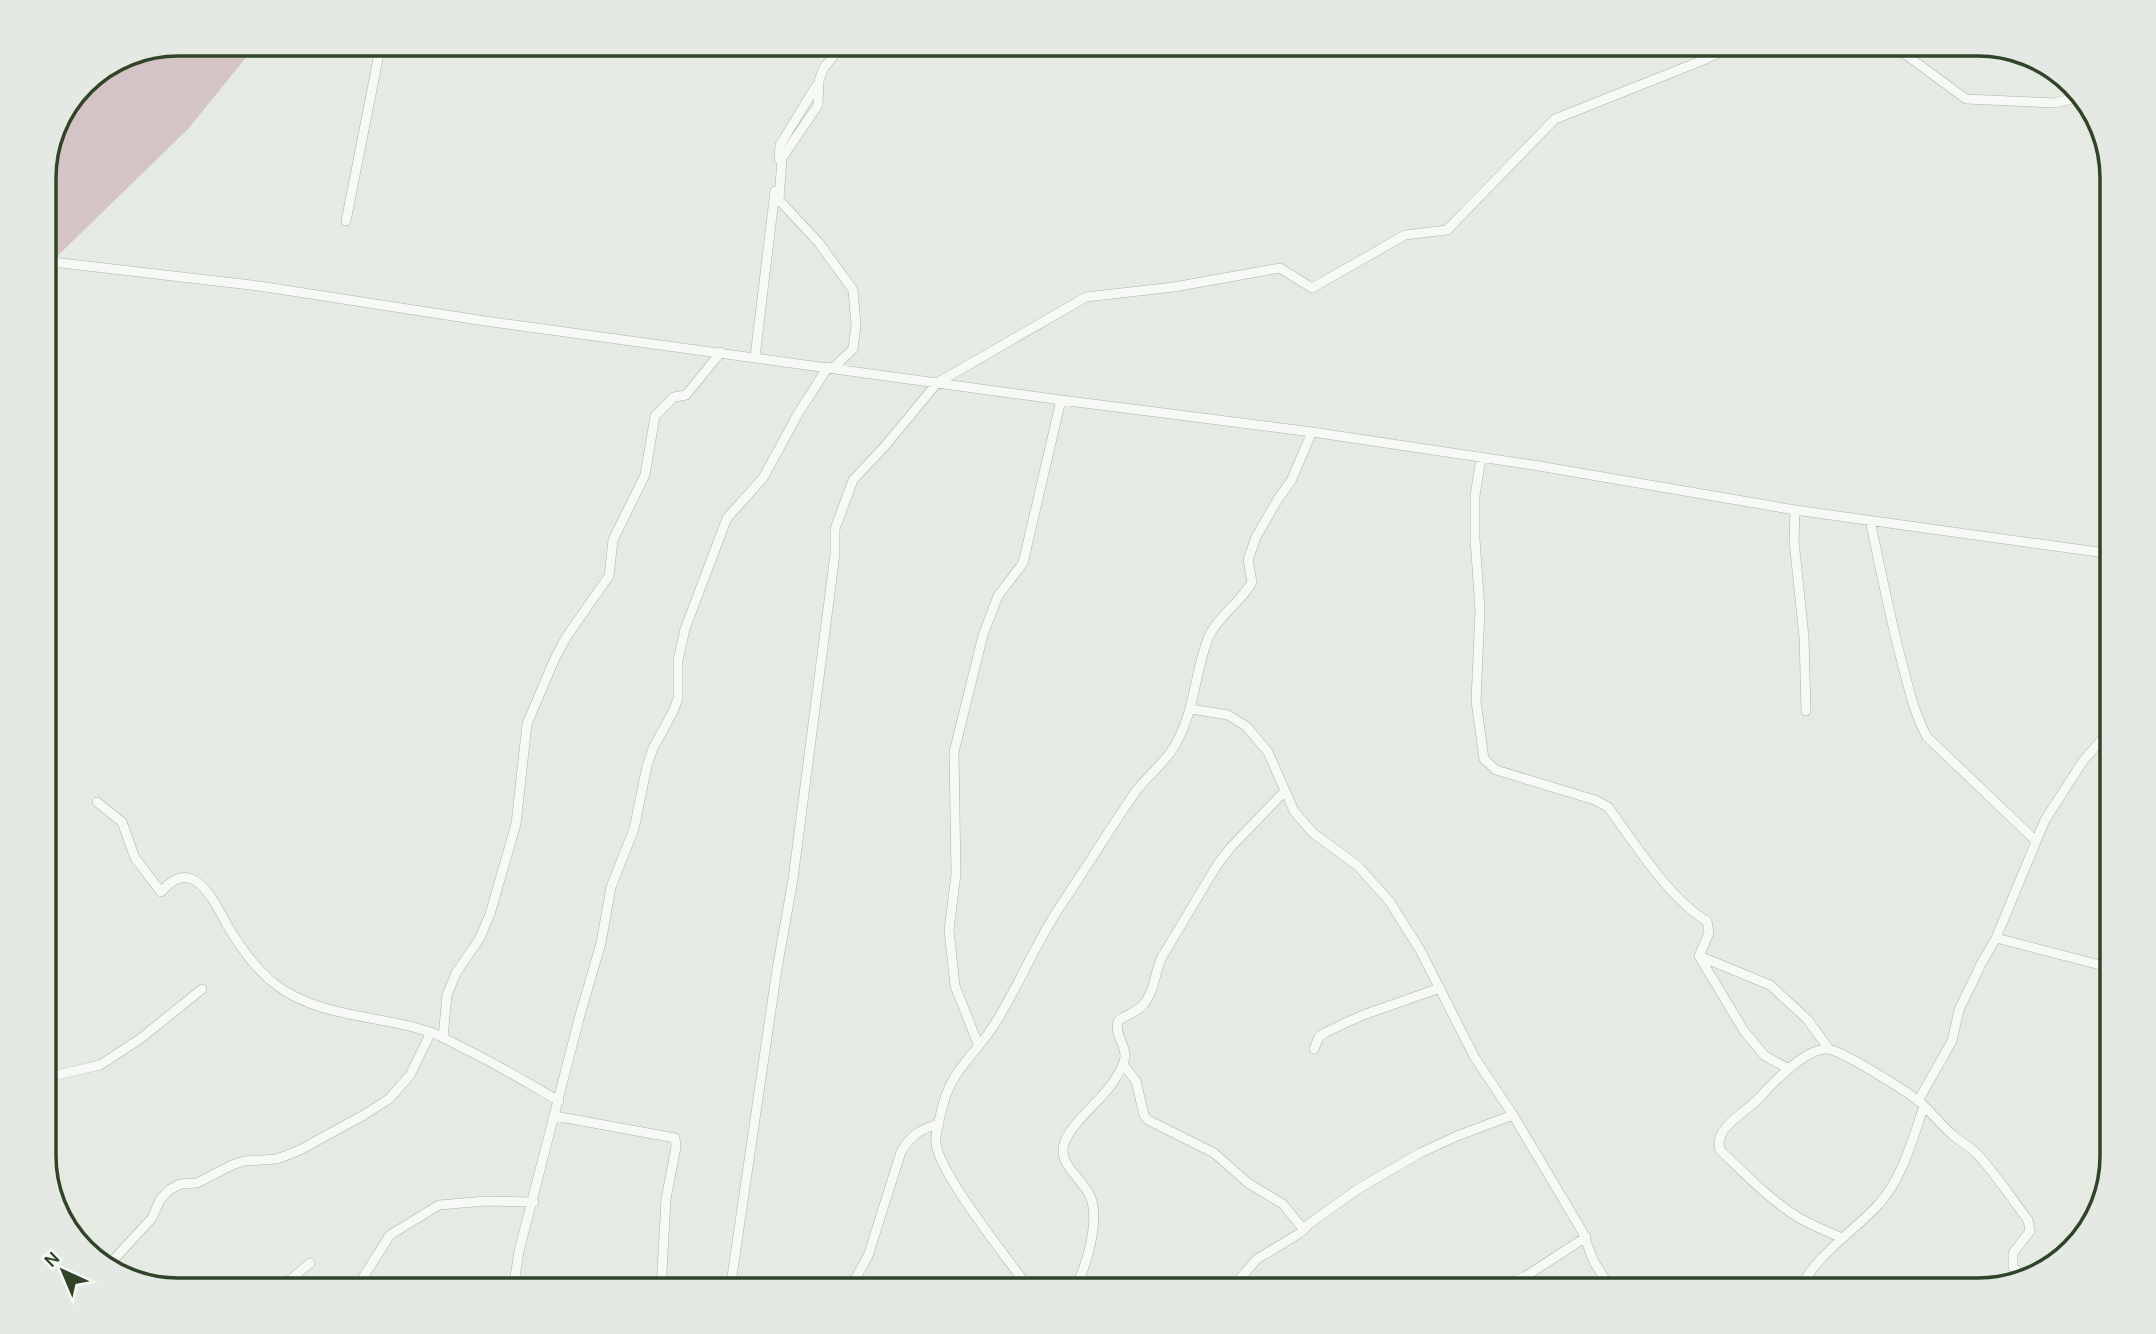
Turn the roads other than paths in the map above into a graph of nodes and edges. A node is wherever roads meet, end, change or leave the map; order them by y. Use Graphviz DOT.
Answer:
graph roads {
  1 [pos="380,56"];
  2 [pos="833,56"];
  3 [pos="1712,56"];
  4 [pos="1908,56"];
  5 [pos="819,81"];
  6 [pos="2071,99"];
  7 [pos="346,221"];
  8 [pos="56,264"];
  9 [pos="721,352"];
  10 [pos="755,357"];
  11 [pos="831,367"];
  12 [pos="937,383"];
  13 [pos="1061,400"];
  14 [pos="1312,432"];
  15 [pos="1481,458"];
  16 [pos="1796,510"];
  17 [pos="1870,520"];
  18 [pos="2100,552"];
  19 [pos="1191,709"];
  20 [pos="1806,711"];
  21 [pos="2100,742"];
  22 [pos="1285,791"];
  23 [pos="97,802"];
  24 [pos="2035,840"];
  25 [pos="1996,938"];
  26 [pos="1699,956"];
  27 [pos="2100,965"];
  28 [pos="1440,988"];
  29 [pos="202,989"];
  30 [pos="431,1032"];
  31 [pos="443,1038"];
  32 [pos="978,1044"];
  33 [pos="1314,1049"];
  34 [pos="1829,1049"];
  35 [pos="1123,1064"];
  36 [pos="1789,1069"];
  37 [pos="56,1075"];
  38 [pos="559,1101"];
  39 [pos="1921,1104"];
  40 [pos="1513,1115"];
  41 [pos="555,1116"];
  42 [pos="939,1124"];
  43 [pos="534,1202"];
  44 [pos="1303,1229"];
  45 [pos="1586,1237"];
  46 [pos="1842,1238"];
  47 [pos="114,1260"];
  48 [pos="310,1263"];
  49 [pos="2018,1271"];
  50 [pos="292,1278"];
  51 [pos="363,1278"];
  52 [pos="515,1278"];
  53 [pos="662,1278"];
  54 [pos="732,1278"];
  55 [pos="856,1278"];
  56 [pos="1022,1278"];
  57 [pos="1078,1278"];
  58 [pos="1240,1278"];
  59 [pos="1521,1278"];
  60 [pos="1604,1278"];
  61 [pos="1807,1278"];
  1 -- 7 [label="street"];
  2 -- 5 [label="street"];
  3 -- 12 [label="street"];
  4 -- 6 [label="street"];
  5 -- 10 [label="street"];
  5 -- 11 [label="street"];
  8 -- 9 [label="street"];
  9 -- 10 [label="street"];
  9 -- 31 [label="street"];
  10 -- 11 [label="street"];
  11 -- 12 [label="street"];
  11 -- 38 [label="street"];
  12 -- 13 [label="street"];
  12 -- 54 [label="street"];
  13 -- 14 [label="street"];
  13 -- 32 [label="street"];
  14 -- 15 [label="street"];
  14 -- 19 [label="street"];
  15 -- 16 [label="street"];
  15 -- 26 [label="street"];
  16 -- 17 [label="street"];
  16 -- 20 [label="street"];
  17 -- 18 [label="street"];
  17 -- 24 [label="street"];
  19 -- 22 [label="street"];
  19 -- 32 [label="street"];
  21 -- 24 [label="street"];
  22 -- 28 [label="street"];
  22 -- 35 [label="street"];
  23 -- 30 [label="street"];
  24 -- 25 [label="street"];
  25 -- 27 [label="street"];
  25 -- 39 [label="street"];
  26 -- 34 [label="street"];
  26 -- 36 [label="street"];
  28 -- 33 [label="street"];
  28 -- 40 [label="street"];
  29 -- 37 [label="street"];
  30 -- 31 [label="street"];
  30 -- 47 [label="street"];
  31 -- 38 [label="street"];
  32 -- 42 [label="street"];
  34 -- 36 [label="street"];
  34 -- 39 [label="street"];
  35 -- 44 [label="street"];
  35 -- 57 [label="street"];
  36 -- 46 [label="street"];
  38 -- 41 [label="street"];
  39 -- 46 [label="street"];
  39 -- 49 [label="street"];
  40 -- 44 [label="street"];
  40 -- 45 [label="street"];
  41 -- 43 [label="street"];
  41 -- 53 [label="street"];
  42 -- 55 [label="street"];
  42 -- 56 [label="street"];
  43 -- 51 [label="street"];
  43 -- 52 [label="street"];
  44 -- 58 [label="street"];
  45 -- 59 [label="street"];
  45 -- 60 [label="street"];
  46 -- 61 [label="street"];
  48 -- 50 [label="street"];
}
